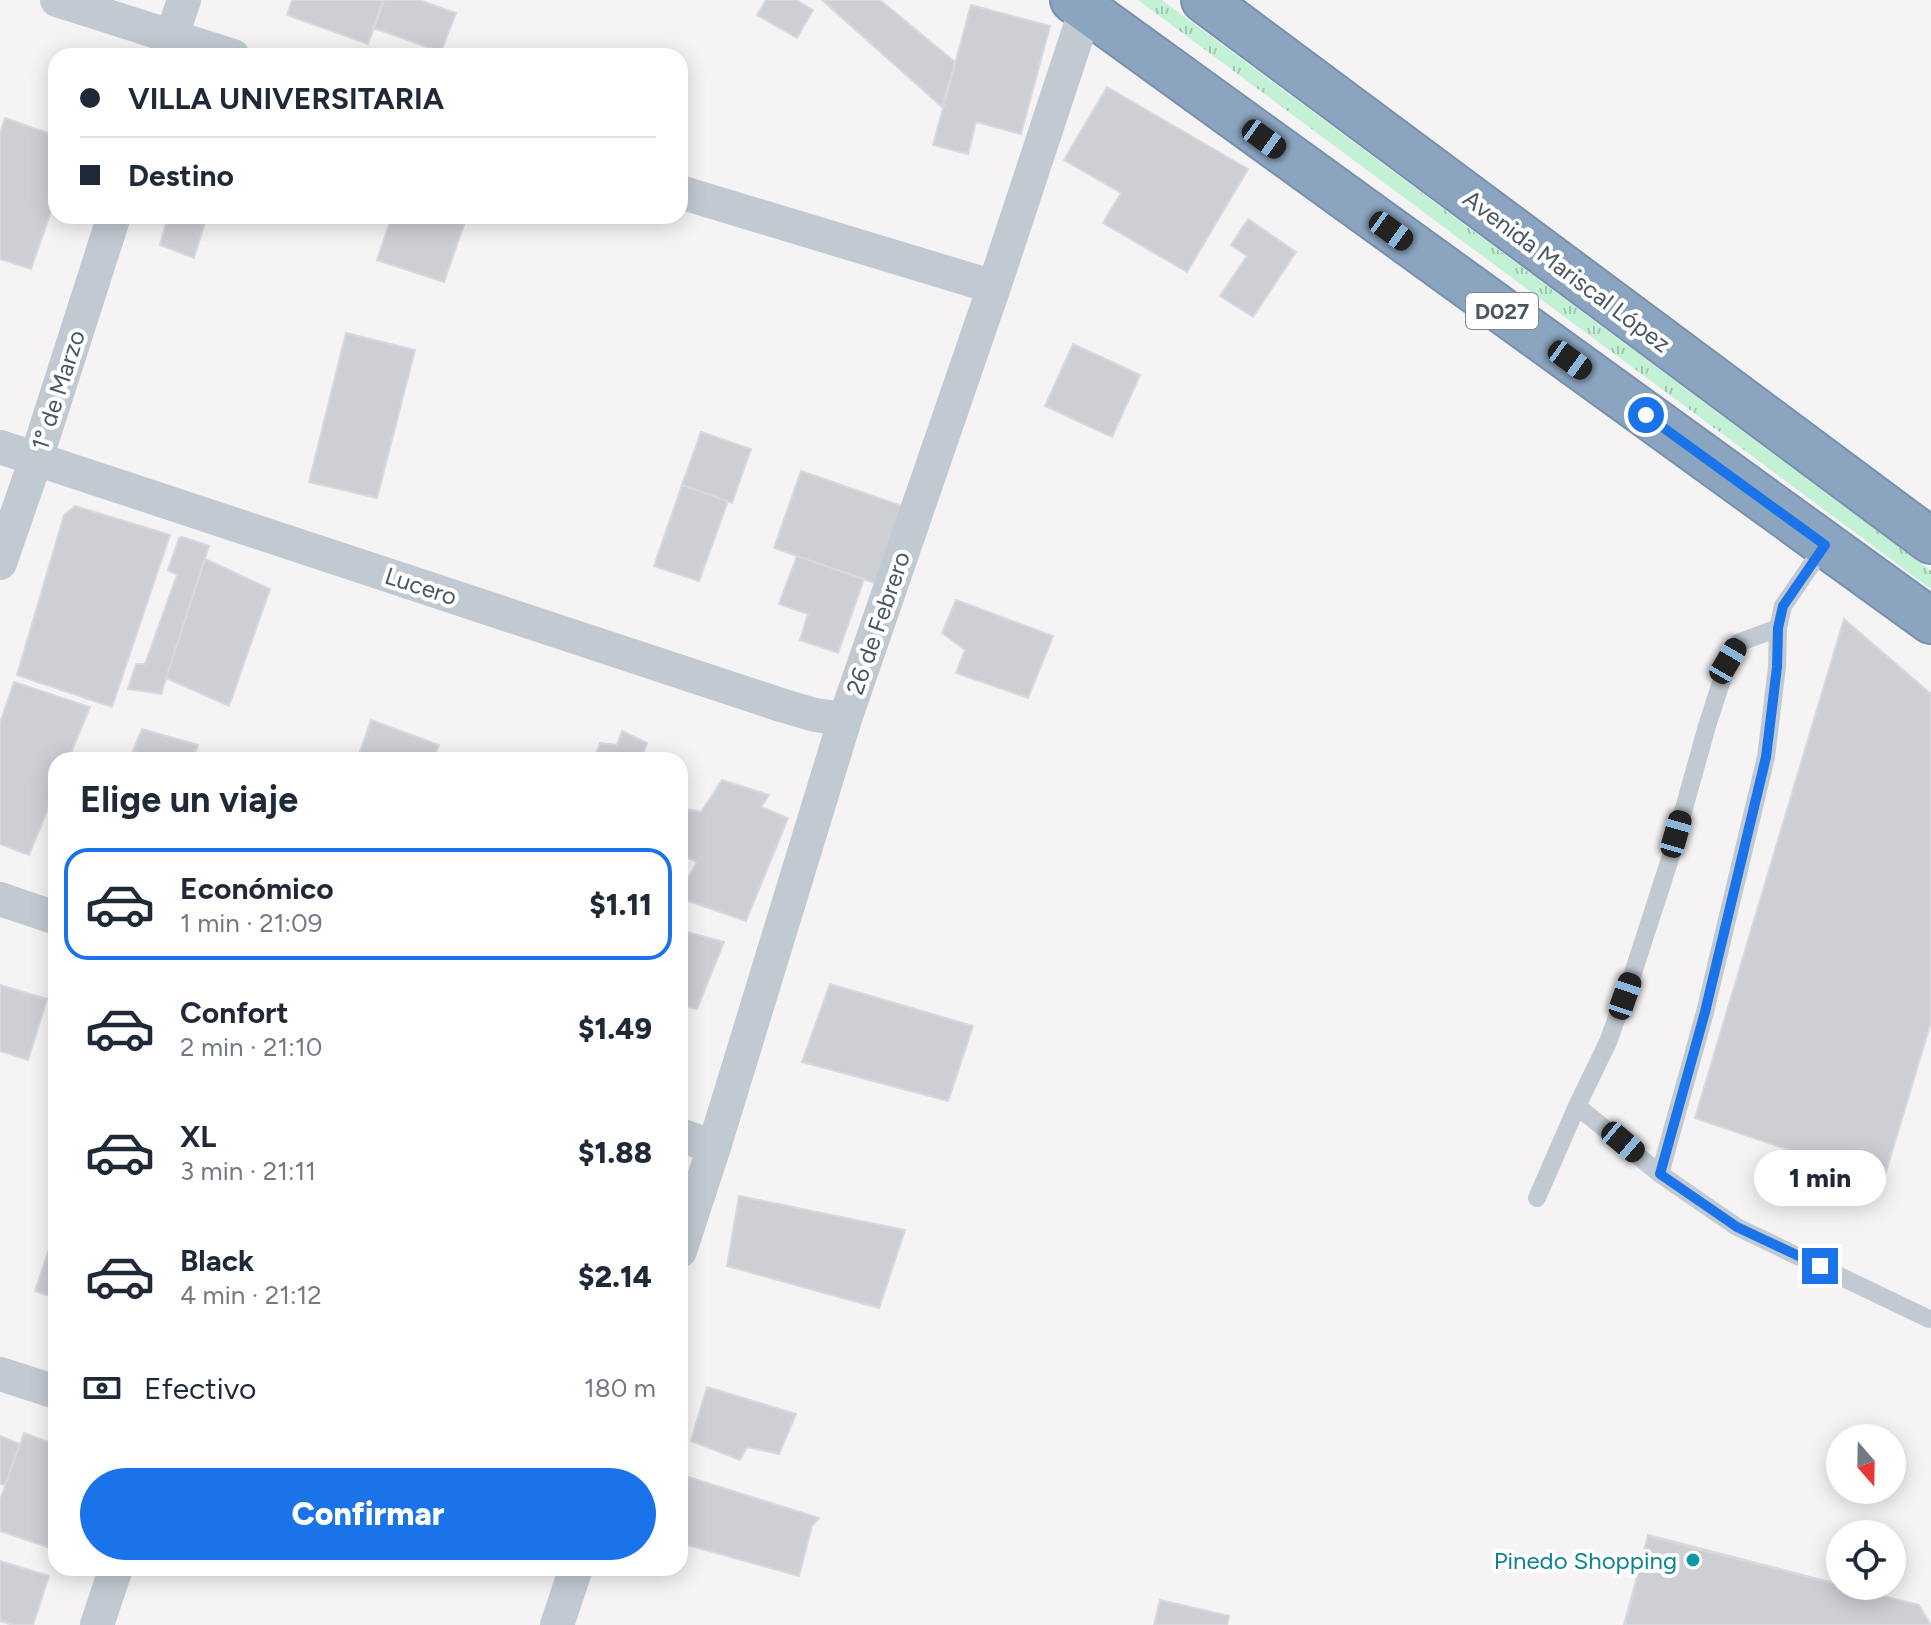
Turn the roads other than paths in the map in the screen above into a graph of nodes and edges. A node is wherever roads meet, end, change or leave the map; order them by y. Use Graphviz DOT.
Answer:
graph roads {
  1 [pos="57,0"];
  2 [pos="184,0"];
  3 [pos="1204,0"];
  4 [pos="1082,3"];
  5 [pos="168,46"];
  6 [pos="688,194"];
  7 [pos="111,224"];
  8 [pos="994,287"];
  9 [pos="0,447"];
  10 [pos="36,459"];
  11 [pos="1931,541"];
  12 [pos="1825,545"];
  13 [pos="0,563"];
  14 [pos="1931,621"];
  15 [pos="1778,628"];
  16 [pos="845,719"];
  17 [pos="0,899"];
  18 [pos="48,915"];
  19 [pos="1577,1106"];
  20 [pos="688,1138"];
  21 [pos="714,1147"];
  22 [pos="1660,1174"];
  23 [pos="1537,1198"];
  24 [pos="688,1227"];
  25 [pos="1929,1319"];
  26 [pos="0,1374"];
  27 [pos="48,1389"];
  28 [pos="113,1576"];
  29 [pos="573,1576"];
  30 [pos="97,1625"];
  31 [pos="557,1625"];
  1 -- 5 [label="street"];
  2 -- 5 [label="street"];
  3 -- 11 [label="highway, Avenida Mariscal López / D027"];
  4 -- 8 [label="street, 26 de Febrero"];
  4 -- 12 [label="highway, D027"];
  6 -- 8 [label="street"];
  7 -- 10 [label="street, 1° de Marzo"];
  8 -- 16 [label="street, 26 de Febrero"];
  9 -- 10 [label="street, Lucero"];
  10 -- 13 [label="street, 1° de Marzo"];
  10 -- 16 [label="street, Lucero"];
  12 -- 14 [label="highway, D027"];
  12 -- 15 [label="lane"];
  15 -- 19 [label="lane"];
  15 -- 22 [label="lane"];
  16 -- 21 [label="street, 26 de Febrero"];
  17 -- 18 [label="street"];
  19 -- 22 [label="lane"];
  19 -- 23 [label="lane"];
  20 -- 21 [label="street"];
  21 -- 24 [label="street, 26 de Febrero"];
  22 -- 25 [label="lane"];
  26 -- 27 [label="street"];
  28 -- 30 [label="street"];
  29 -- 31 [label="street"];
}
